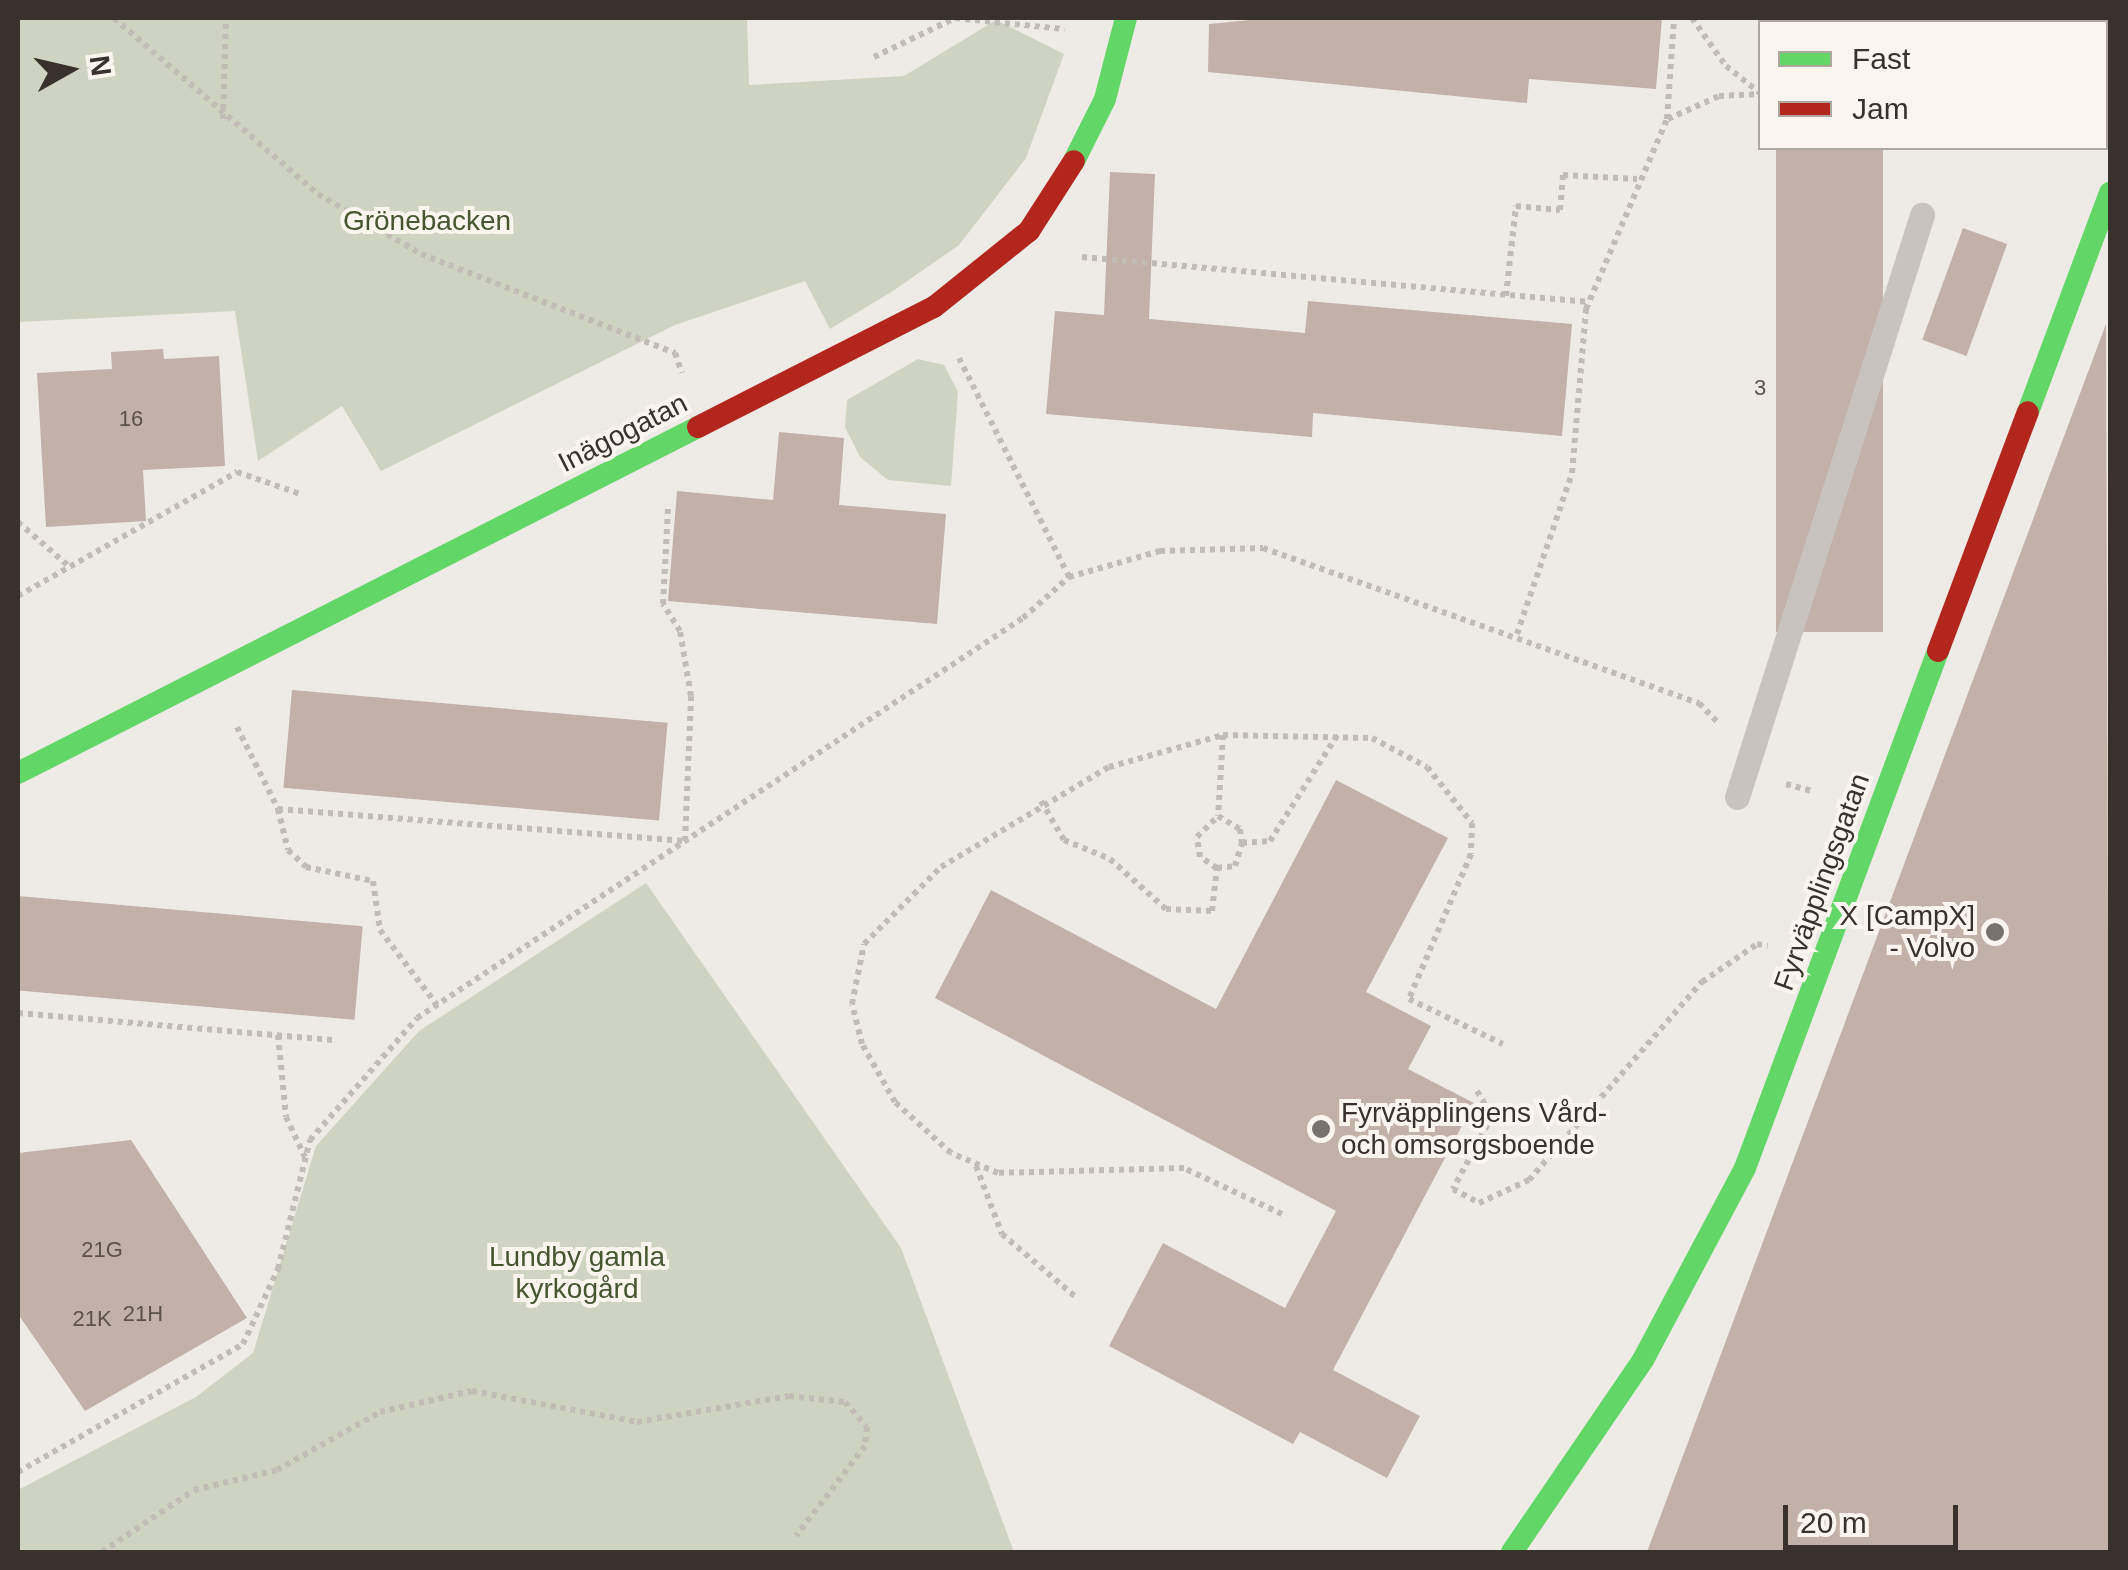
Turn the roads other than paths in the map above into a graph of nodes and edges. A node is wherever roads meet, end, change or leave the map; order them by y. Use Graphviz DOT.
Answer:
graph roads {
  1 [pos="1123,29"];
  2 [pos="2110,193"];
  3 [pos="1922,215"];
  4 [pos="18,773"];
  5 [pos="1737,797"];
  6 [pos="1512,1552"];
  1 -- 4 [label="street, Inägogatan"];
  2 -- 6 [label="street, Fyrväpplingsgatan"];
  3 -- 5 [label="lane"];
}
